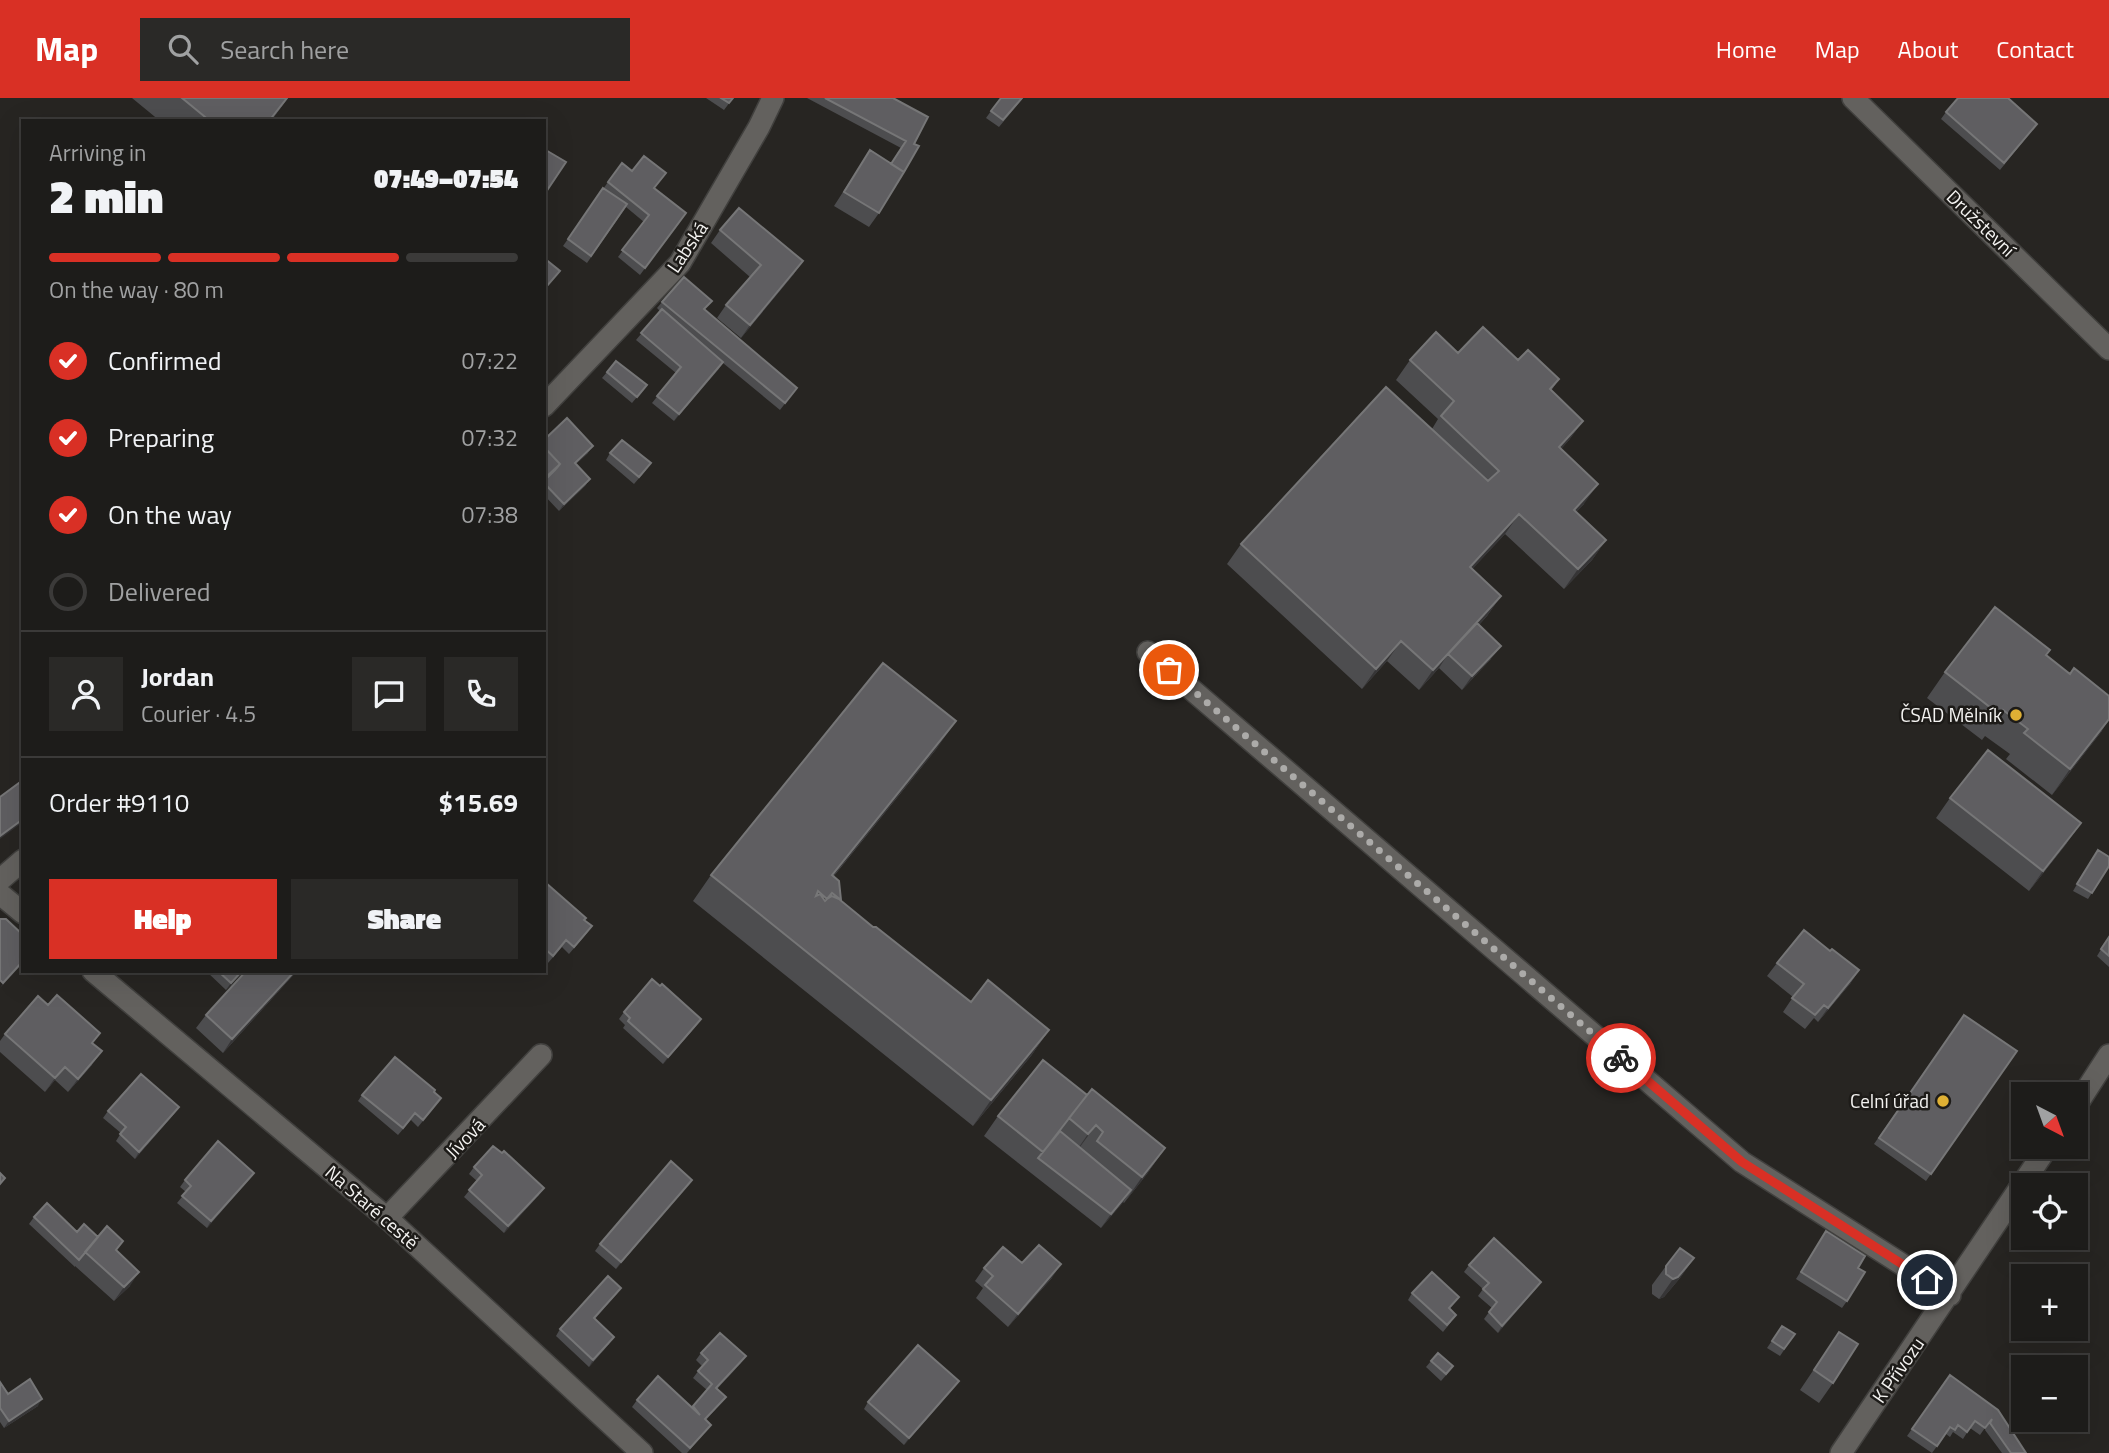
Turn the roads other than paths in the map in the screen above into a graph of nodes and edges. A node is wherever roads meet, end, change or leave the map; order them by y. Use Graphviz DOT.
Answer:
graph roads {
  1 [pos="773,98"];
  2 [pos="1853,98"];
  3 [pos="2109,349"];
  4 [pos="546,404"];
  5 [pos="1148,652"];
  6 [pos="21,862"];
  7 [pos="0,880"];
  8 [pos="0,894"];
  9 [pos="21,911"];
  10 [pos="95,973"];
  11 [pos="541,1055"];
  12 [pos="2109,1055"];
  13 [pos="2088,1087"];
  14 [pos="2039,1159"];
  15 [pos="387,1219"];
  16 [pos="1950,1295"];
  17 [pos="642,1453"];
  18 [pos="1841,1453"];
  1 -- 4 [label="street, Labská"];
  2 -- 3 [label="street, Družstevní"];
  5 -- 16 [label="street"];
  6 -- 7 [label="street"];
  8 -- 9 [label="street"];
  10 -- 15 [label="street, Na Staré cestě"];
  11 -- 15 [label="street, Jívová"];
  12 -- 13 [label="street"];
  14 -- 16 [label="street, K Přívozu"];
  15 -- 17 [label="street, Na Staré cestě"];
  16 -- 18 [label="street, K Přívozu"];
}
